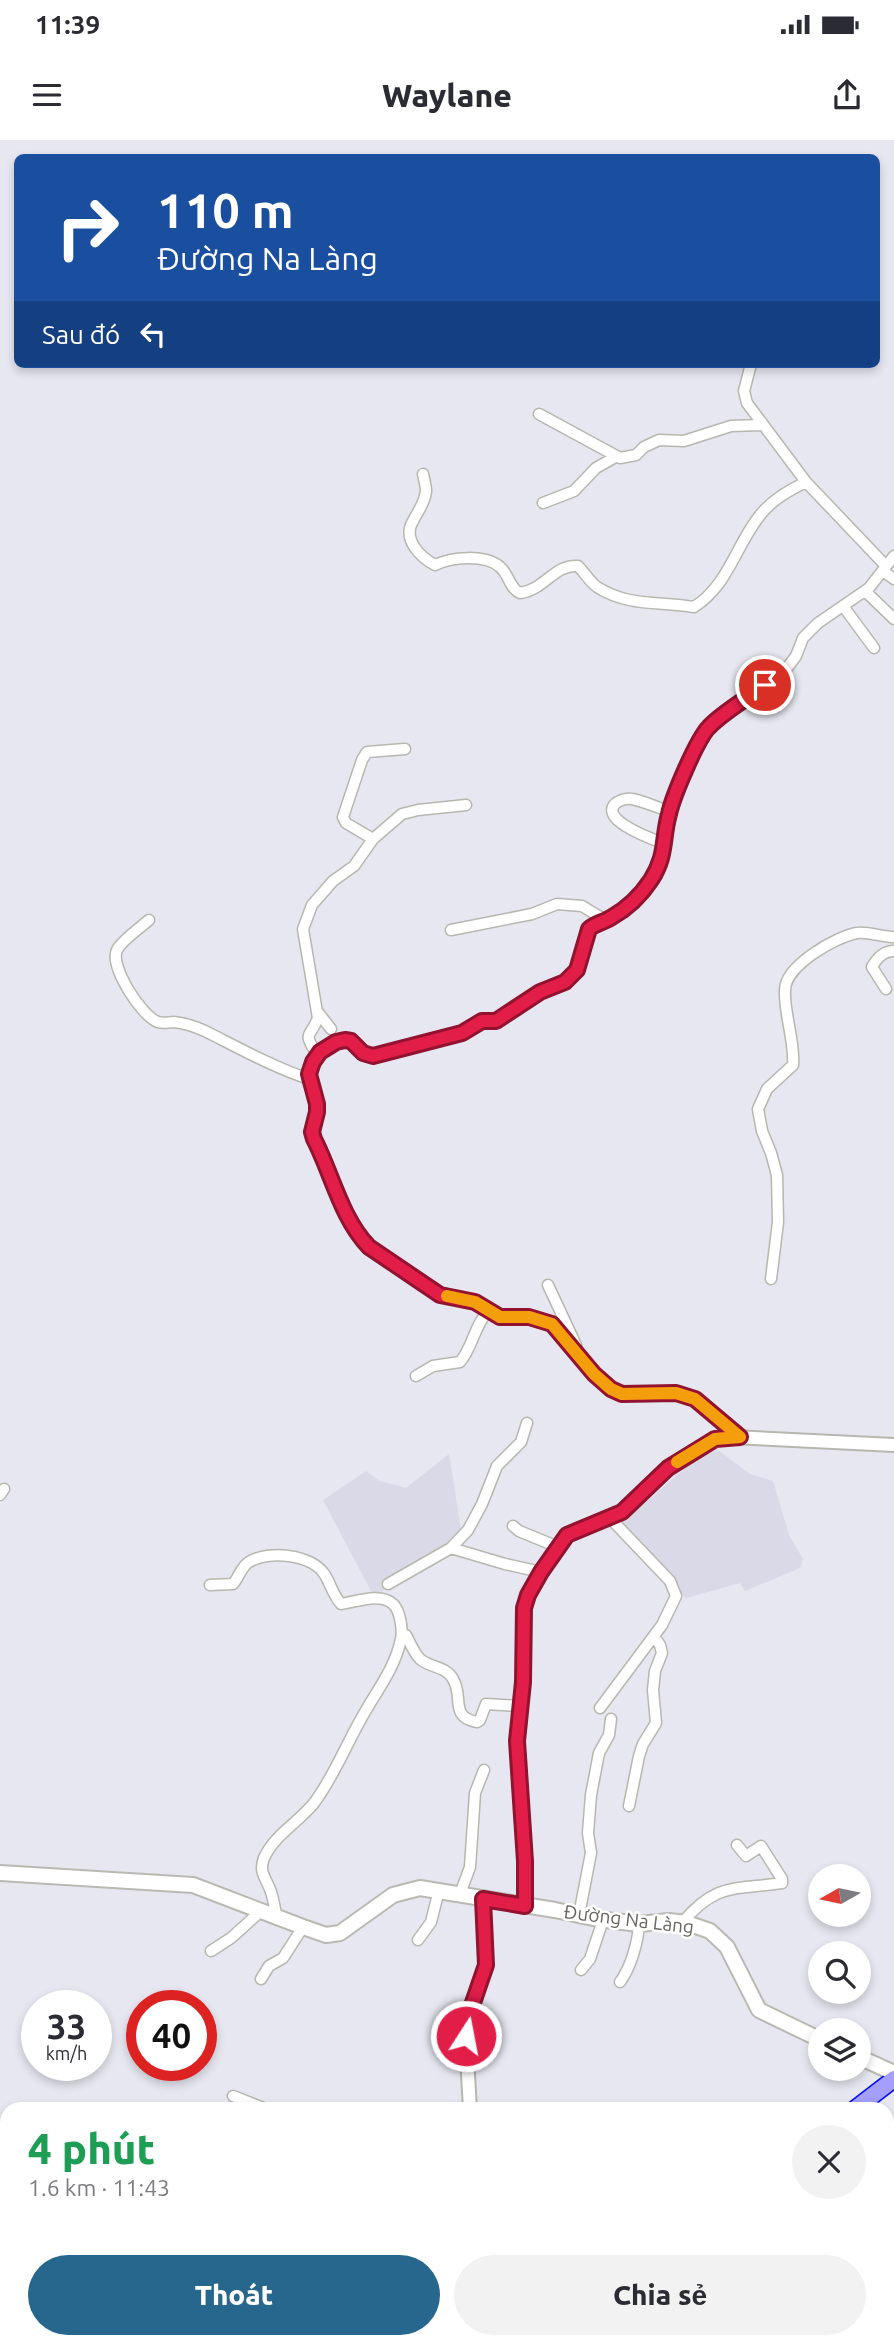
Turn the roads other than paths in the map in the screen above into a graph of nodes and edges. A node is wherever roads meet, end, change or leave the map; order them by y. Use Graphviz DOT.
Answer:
graph roads {
  1 [pos="750,368"];
  2 [pos="539,414"];
  3 [pos="761,425"];
  4 [pos="617,456"];
  5 [pos="423,474"];
  6 [pos="806,482"];
  7 [pos="543,503"];
  8 [pos="894,556"];
  9 [pos="885,569"];
  10 [pos="894,579"];
  11 [pos="865,591"];
  12 [pos="843,606"];
  13 [pos="894,619"];
  14 [pos="874,648"];
  15 [pos="405,749"];
  16 [pos="466,805"];
  17 [pos="670,811"];
  18 [pos="373,839"];
  19 [pos="665,844"];
  20 [pos="149,920"];
  21 [pos="605,920"];
  22 [pos="451,930"];
  23 [pos="894,937"];
  24 [pos="894,951"];
  25 [pos="886,989"];
  26 [pos="317,1011"];
  27 [pos="331,1029"];
  28 [pos="317,1055"];
  29 [pos="309,1079"];
  30 [pos="771,1279"];
  31 [pos="548,1285"];
  32 [pos="488,1311"];
  33 [pos="576,1355"];
  34 [pos="416,1376"];
  35 [pos="527,1423"];
  36 [pos="740,1437"];
  37 [pos="894,1445"];
  38 [pos="609,1517"];
  39 [pos="513,1526"];
  40 [pos="558,1547"];
  41 [pos="451,1548"];
  42 [pos="541,1572"];
  43 [pos="388,1584"];
  44 [pos="210,1585"];
  45 [pos="402,1634"];
  46 [pos="654,1636"];
  47 [pos="520,1706"];
  48 [pos="600,1707"];
  49 [pos="611,1718"];
  50 [pos="484,1770"];
  51 [pos="629,1805"];
  52 [pos="737,1845"];
  53 [pos="0,1873"];
  54 [pos="439,1890"];
  55 [pos="460,1894"];
  56 [pos="483,1899"];
  57 [pos="525,1906"];
  58 [pos="260,1912"];
  59 [pos="579,1915"];
  60 [pos="277,1919"];
  61 [pos="603,1920"];
  62 [pos="682,1923"];
  63 [pos="639,1924"];
  64 [pos="303,1927"];
  65 [pos="418,1940"];
  66 [pos="211,1951"];
  67 [pos="581,1969"];
  68 [pos="261,1979"];
  69 [pos="620,1982"];
  70 [pos="808,2034"];
  71 [pos="871,2062"];
  72 [pos="894,2073"];
  73 [pos="894,2079"];
  74 [pos="233,2095"];
  75 [pos="250,2102"];
  76 [pos="470,2102"];
  77 [pos="864,2102"];
  1 -- 3 [label="street"];
  2 -- 4 [label="street"];
  3 -- 4 [label="street"];
  3 -- 6 [label="street"];
  4 -- 7 [label="street"];
  5 -- 6 [label="street"];
  6 -- 9 [label="street"];
  8 -- 9 [label="street"];
  9 -- 10 [label="street"];
  9 -- 11 [label="street"];
  11 -- 12 [label="street"];
  11 -- 13 [label="street"];
  12 -- 14 [label="street"];
  12 -- 17 [label="street"];
  15 -- 18 [label="street"];
  16 -- 18 [label="street"];
  17 -- 19 [label="street"];
  17 -- 19 [label="street"];
  18 -- 26 [label="street"];
  19 -- 21 [label="street"];
  20 -- 29 [label="street"];
  21 -- 22 [label="street"];
  21 -- 28 [label="street"];
  23 -- 30 [label="street"];
  24 -- 25 [label="street"];
  26 -- 27 [label="street"];
  26 -- 28 [label="street"];
  28 -- 29 [label="street"];
  29 -- 32 [label="street"];
  31 -- 33 [label="street"];
  32 -- 33 [label="street"];
  32 -- 34 [label="street"];
  33 -- 36 [label="street"];
  35 -- 41 [label="street"];
  36 -- 37 [label="street"];
  36 -- 38 [label="street"];
  38 -- 40 [label="street"];
  38 -- 46 [label="street"];
  39 -- 40 [label="street"];
  40 -- 42 [label="street"];
  41 -- 42 [label="street"];
  41 -- 43 [label="street"];
  42 -- 47 [label="street"];
  44 -- 45 [label="street"];
  45 -- 47 [label="street"];
  45 -- 60 [label="street"];
  46 -- 48 [label="street"];
  46 -- 51 [label="street"];
  47 -- 57 [label="street"];
  49 -- 59 [label="street"];
  50 -- 55 [label="street"];
  52 -- 62 [label="street"];
  53 -- 58 [label="main road, Đường Na Làng"];
  54 -- 55 [label="main road, Đường Na Làng"];
  54 -- 64 [label="main road, Đường Na Làng"];
  54 -- 65 [label="street"];
  55 -- 56 [label="main road, Đường Na Làng"];
  56 -- 57 [label="main road, Đường Na Làng"];
  56 -- 76 [label="street"];
  57 -- 59 [label="main road, Đường Na Làng"];
  58 -- 60 [label="main road, Đường Na Làng"];
  58 -- 66 [label="street"];
  59 -- 61 [label="main road, Đường Na Làng"];
  60 -- 64 [label="main road, Đường Na Làng"];
  61 -- 63 [label="main road, Đường Na Làng"];
  61 -- 67 [label="street"];
  62 -- 63 [label="main road, Đường Na Làng"];
  62 -- 70 [label="main road, Đường Na Làng"];
  63 -- 69 [label="street"];
  64 -- 68 [label="street"];
  71 -- 72 [label="main road"];
  73 -- 77 [label="highway"];
  74 -- 75 [label="street"];
}
